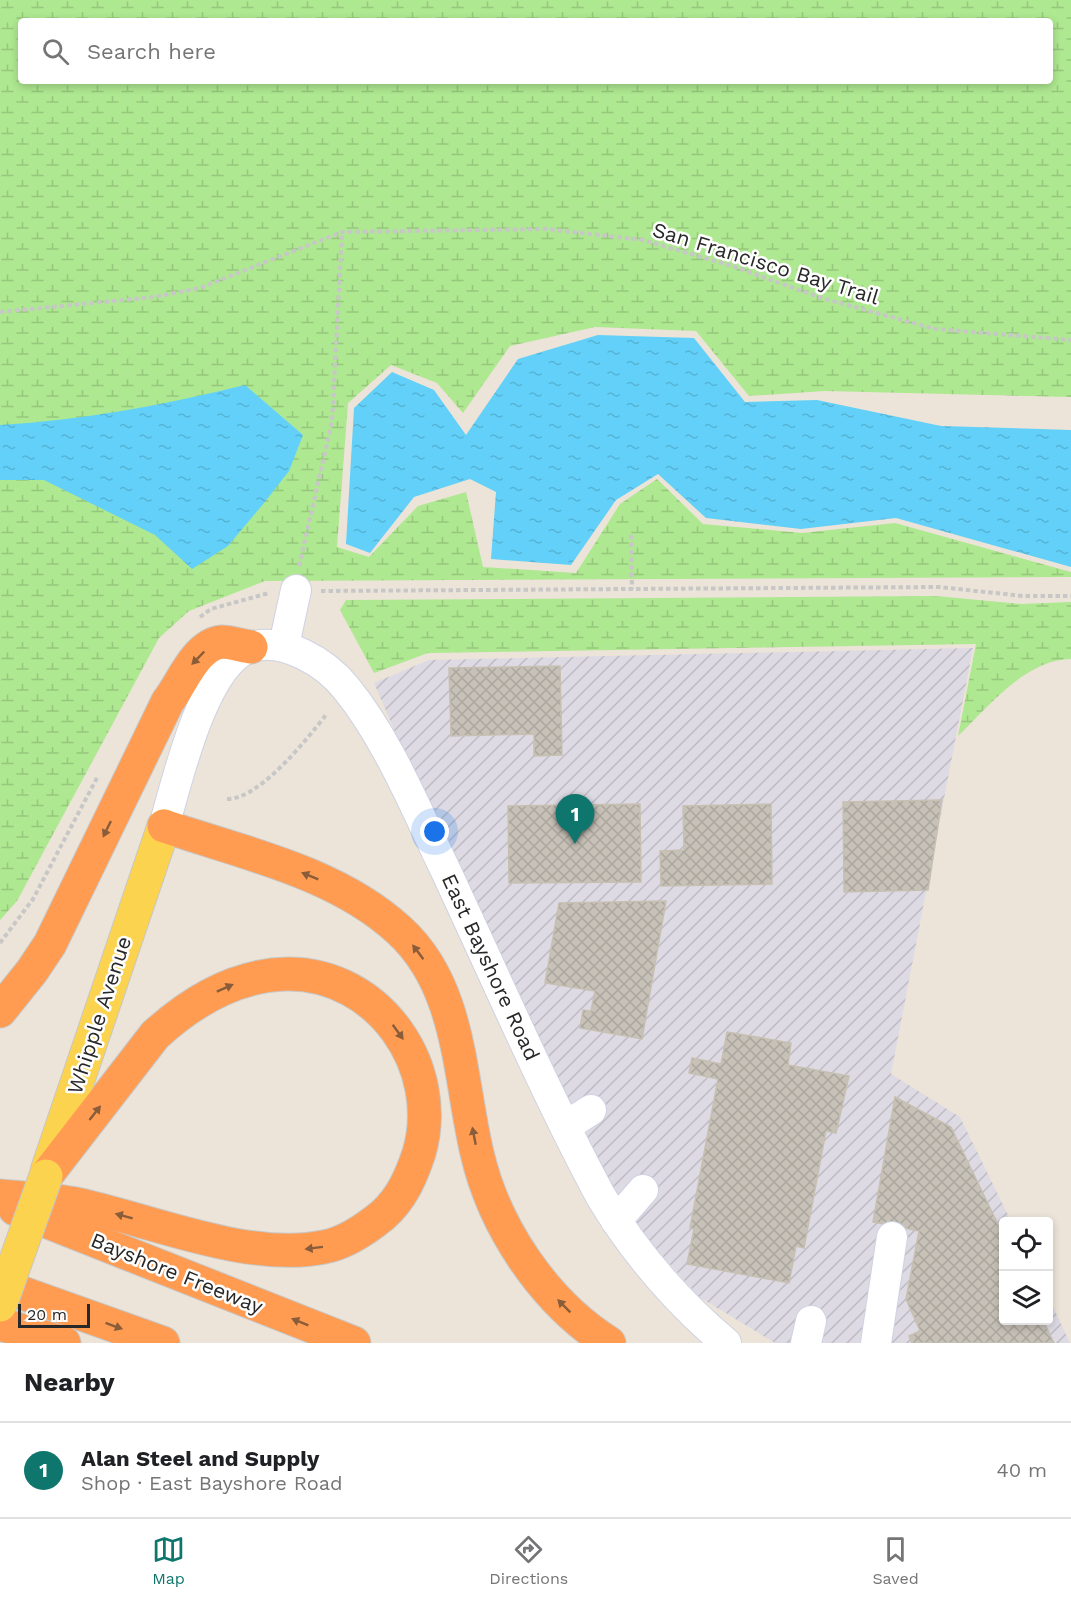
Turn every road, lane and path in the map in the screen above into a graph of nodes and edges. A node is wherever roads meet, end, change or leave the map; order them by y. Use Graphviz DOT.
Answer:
graph roads {
  1 [pos="342,232"];
  2 [pos="0,312"];
  3 [pos="1071,340"];
  4 [pos="631,535"];
  5 [pos="632,589"];
  6 [pos="296,590"];
  7 [pos="1071,596"];
  8 [pos="284,645"];
  9 [pos="251,647"];
  10 [pos="326,715"];
  11 [pos="227,799"];
  12 [pos="164,826"];
  13 [pos="0,1011"];
  14 [pos="591,1110"];
  15 [pos="566,1126"];
  16 [pos="46,1176"];
  17 [pos="643,1190"];
  18 [pos="0,1196"];
  19 [pos="0,1203"];
  20 [pos="616,1221"];
  21 [pos="892,1237"];
  22 [pos="0,1285"];
  23 [pos="0,1305"];
  24 [pos="0,1324"];
  25 [pos="64,1343"];
  26 [pos="163,1343"];
  27 [pos="354,1343"];
  28 [pos="609,1343"];
  29 [pos="726,1343"];
  30 [pos="876,1343"];
  1 -- 2 [label="path, San Francisco Bay Trail"];
  1 -- 3 [label="path, San Francisco Bay Trail"];
  1 -- 6 [label="path"];
  4 -- 5 [label="path"];
  5 -- 6 [label="path"];
  5 -- 7 [label="path"];
  6 -- 8 [label="street"];
  8 -- 9 [label="street, East Bayshore Road"];
  8 -- 15 [label="street, East Bayshore Road"];
  9 -- 12 [label="street, Whipple Avenue"];
  9 -- 13 [label="highway, one-way"];
  10 -- 11 [label="path"];
  12 -- 16 [label="main road, Whipple Avenue"];
  28 -- 12 [label="highway, one-way"];
  14 -- 15 [label="street"];
  15 -- 20 [label="street, East Bayshore Road"];
  16 -- 18 [label="highway, one-way"];
  16 -- 23 [label="main road, Whipple Avenue, bridge"];
  17 -- 20 [label="street"];
  27 -- 19 [label="highway, Bayshore Freeway, one-way"];
  20 -- 29 [label="street, East Bayshore Road"];
  21 -- 30 [label="street"];
  22 -- 26 [label="highway, one-way"];
  24 -- 25 [label="highway"];
}
